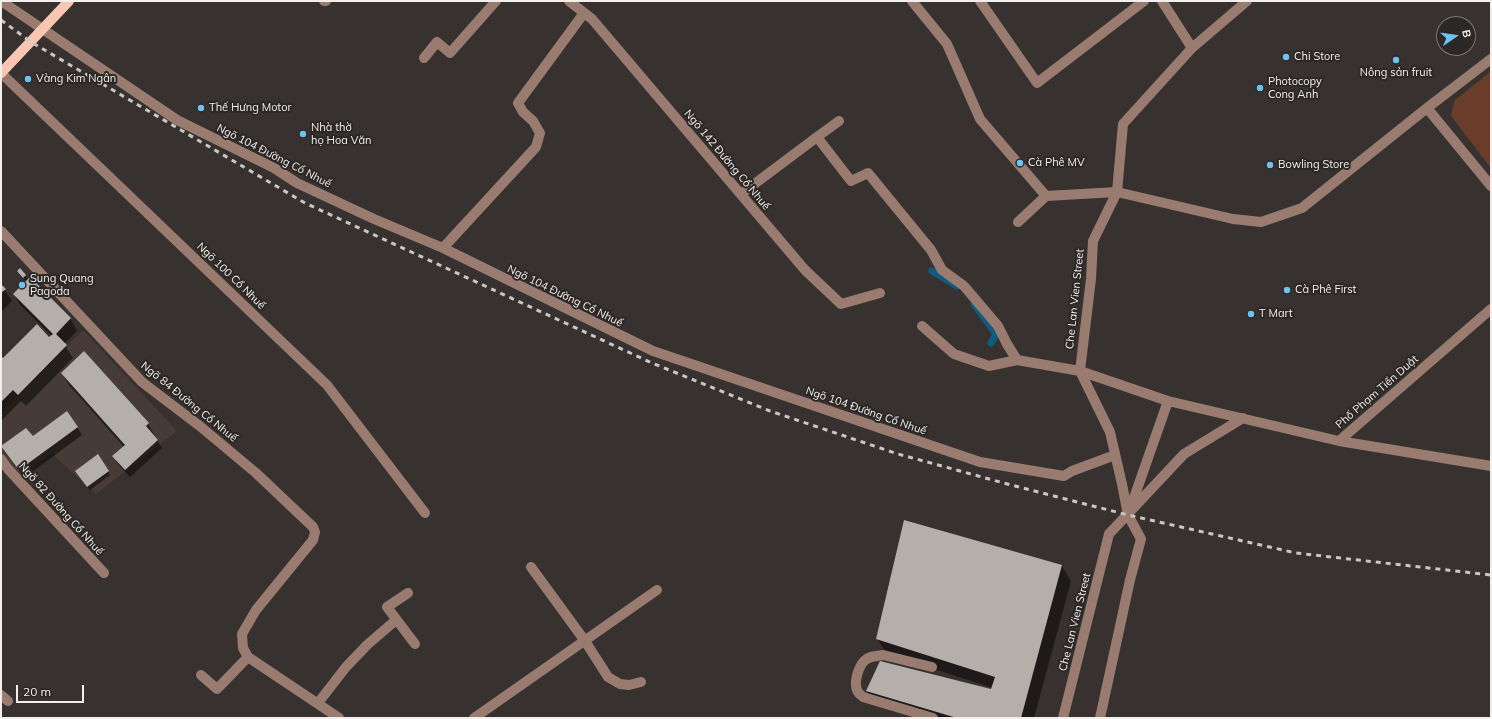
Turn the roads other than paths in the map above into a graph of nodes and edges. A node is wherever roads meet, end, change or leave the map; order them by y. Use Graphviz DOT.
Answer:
graph roads {
  1 [pos="1,1"];
  2 [pos="69,1"];
  3 [pos="496,1"];
  4 [pos="569,1"];
  5 [pos="912,1"];
  6 [pos="980,1"];
  7 [pos="1144,1"];
  8 [pos="1162,1"];
  9 [pos="1247,1"];
  10 [pos="584,13"];
  11 [pos="43,28"];
  12 [pos="1192,48"];
  13 [pos="424,58"];
  14 [pos="1491,59"];
  15 [pos="1,73"];
  16 [pos="1427,108"];
  17 [pos="839,121"];
  18 [pos="817,137"];
  19 [pos="1491,186"];
  20 [pos="1117,192"];
  21 [pos="741,194"];
  22 [pos="1046,196"];
  23 [pos="1018,222"];
  24 [pos="1,231"];
  25 [pos="443,248"];
  26 [pos="880,293"];
  27 [pos="1491,309"];
  28 [pos="922,326"];
  29 [pos="1017,360"];
  30 [pos="1080,371"];
  31 [pos="1168,401"];
  32 [pos="1243,418"];
  33 [pos="1339,441"];
  34 [pos="1115,455"];
  35 [pos="1,459"];
  36 [pos="1491,466"];
  37 [pos="425,513"];
  38 [pos="1128,515"];
  39 [pos="531,567"];
  40 [pos="104,573"];
  41 [pos="657,590"];
  42 [pos="408,593"];
  43 [pos="396,620"];
  44 [pos="585,641"];
  45 [pos="415,644"];
  46 [pos="248,657"];
  47 [pos="932,667"];
  48 [pos="201,675"];
  49 [pos="641,682"];
  50 [pos="318,702"];
  51 [pos="339,718"];
  52 [pos="474,718"];
  53 [pos="933,718"];
  54 [pos="1064,718"];
  55 [pos="1100,718"];
  1 -- 11 [label="street, Ngõ 104 Đường Cổ Nhuế"];
  2 -- 11 [label="main road"];
  3 -- 13 [label="street"];
  4 -- 10 [label="street, Ngõ 142 Đường Cổ Nhuế"];
  5 -- 22 [label="street"];
  6 -- 7 [label="street"];
  8 -- 12 [label="street"];
  9 -- 12 [label="street, Che Lan Vien Street"];
  10 -- 21 [label="street, Ngõ 142 Đường Cổ Nhuế"];
  10 -- 25 [label="street"];
  11 -- 15 [label="main road"];
  11 -- 25 [label="street, Ngõ 104 Đường Cổ Nhuế"];
  12 -- 20 [label="street, Che Lan Vien Street"];
  14 -- 16 [label="street"];
  15 -- 37 [label="street, Ngõ 100 Cổ Nhuế"];
  16 -- 19 [label="street"];
  16 -- 20 [label="street"];
  17 -- 18 [label="street"];
  18 -- 21 [label="street"];
  18 -- 29 [label="street"];
  20 -- 22 [label="street"];
  20 -- 30 [label="street, Che Lan Vien Street"];
  21 -- 26 [label="street, Ngõ 142 Đường Cổ Nhuế"];
  22 -- 23 [label="street"];
  24 -- 46 [label="street, Ngõ 84 Đường Cổ Nhuế"];
  25 -- 34 [label="street, Ngõ 104 Đường Cổ Nhuế"];
  27 -- 33 [label="street, Phố Phạm Tiến Duật"];
  28 -- 29 [label="street"];
  29 -- 30 [label="street"];
  30 -- 31 [label="street"];
  30 -- 34 [label="street"];
  31 -- 32 [label="street, Phố Phạm Tiến Duật"];
  31 -- 38 [label="street, Che Lan Vien Street"];
  32 -- 33 [label="street, Phố Phạm Tiến Duật"];
  32 -- 38 [label="street"];
  33 -- 36 [label="street"];
  34 -- 38 [label="street"];
  35 -- 40 [label="street, Ngõ 82 Đường Cổ Nhuế"];
  38 -- 54 [label="street, Che Lan Vien Street"];
  38 -- 55 [label="street"];
  39 -- 44 [label="street"];
  41 -- 44 [label="street"];
  42 -- 43 [label="street"];
  43 -- 45 [label="street"];
  43 -- 50 [label="street"];
  44 -- 49 [label="street"];
  44 -- 52 [label="street"];
  46 -- 48 [label="street"];
  46 -- 50 [label="street"];
  47 -- 53 [label="street"];
  50 -- 51 [label="street"];
}
